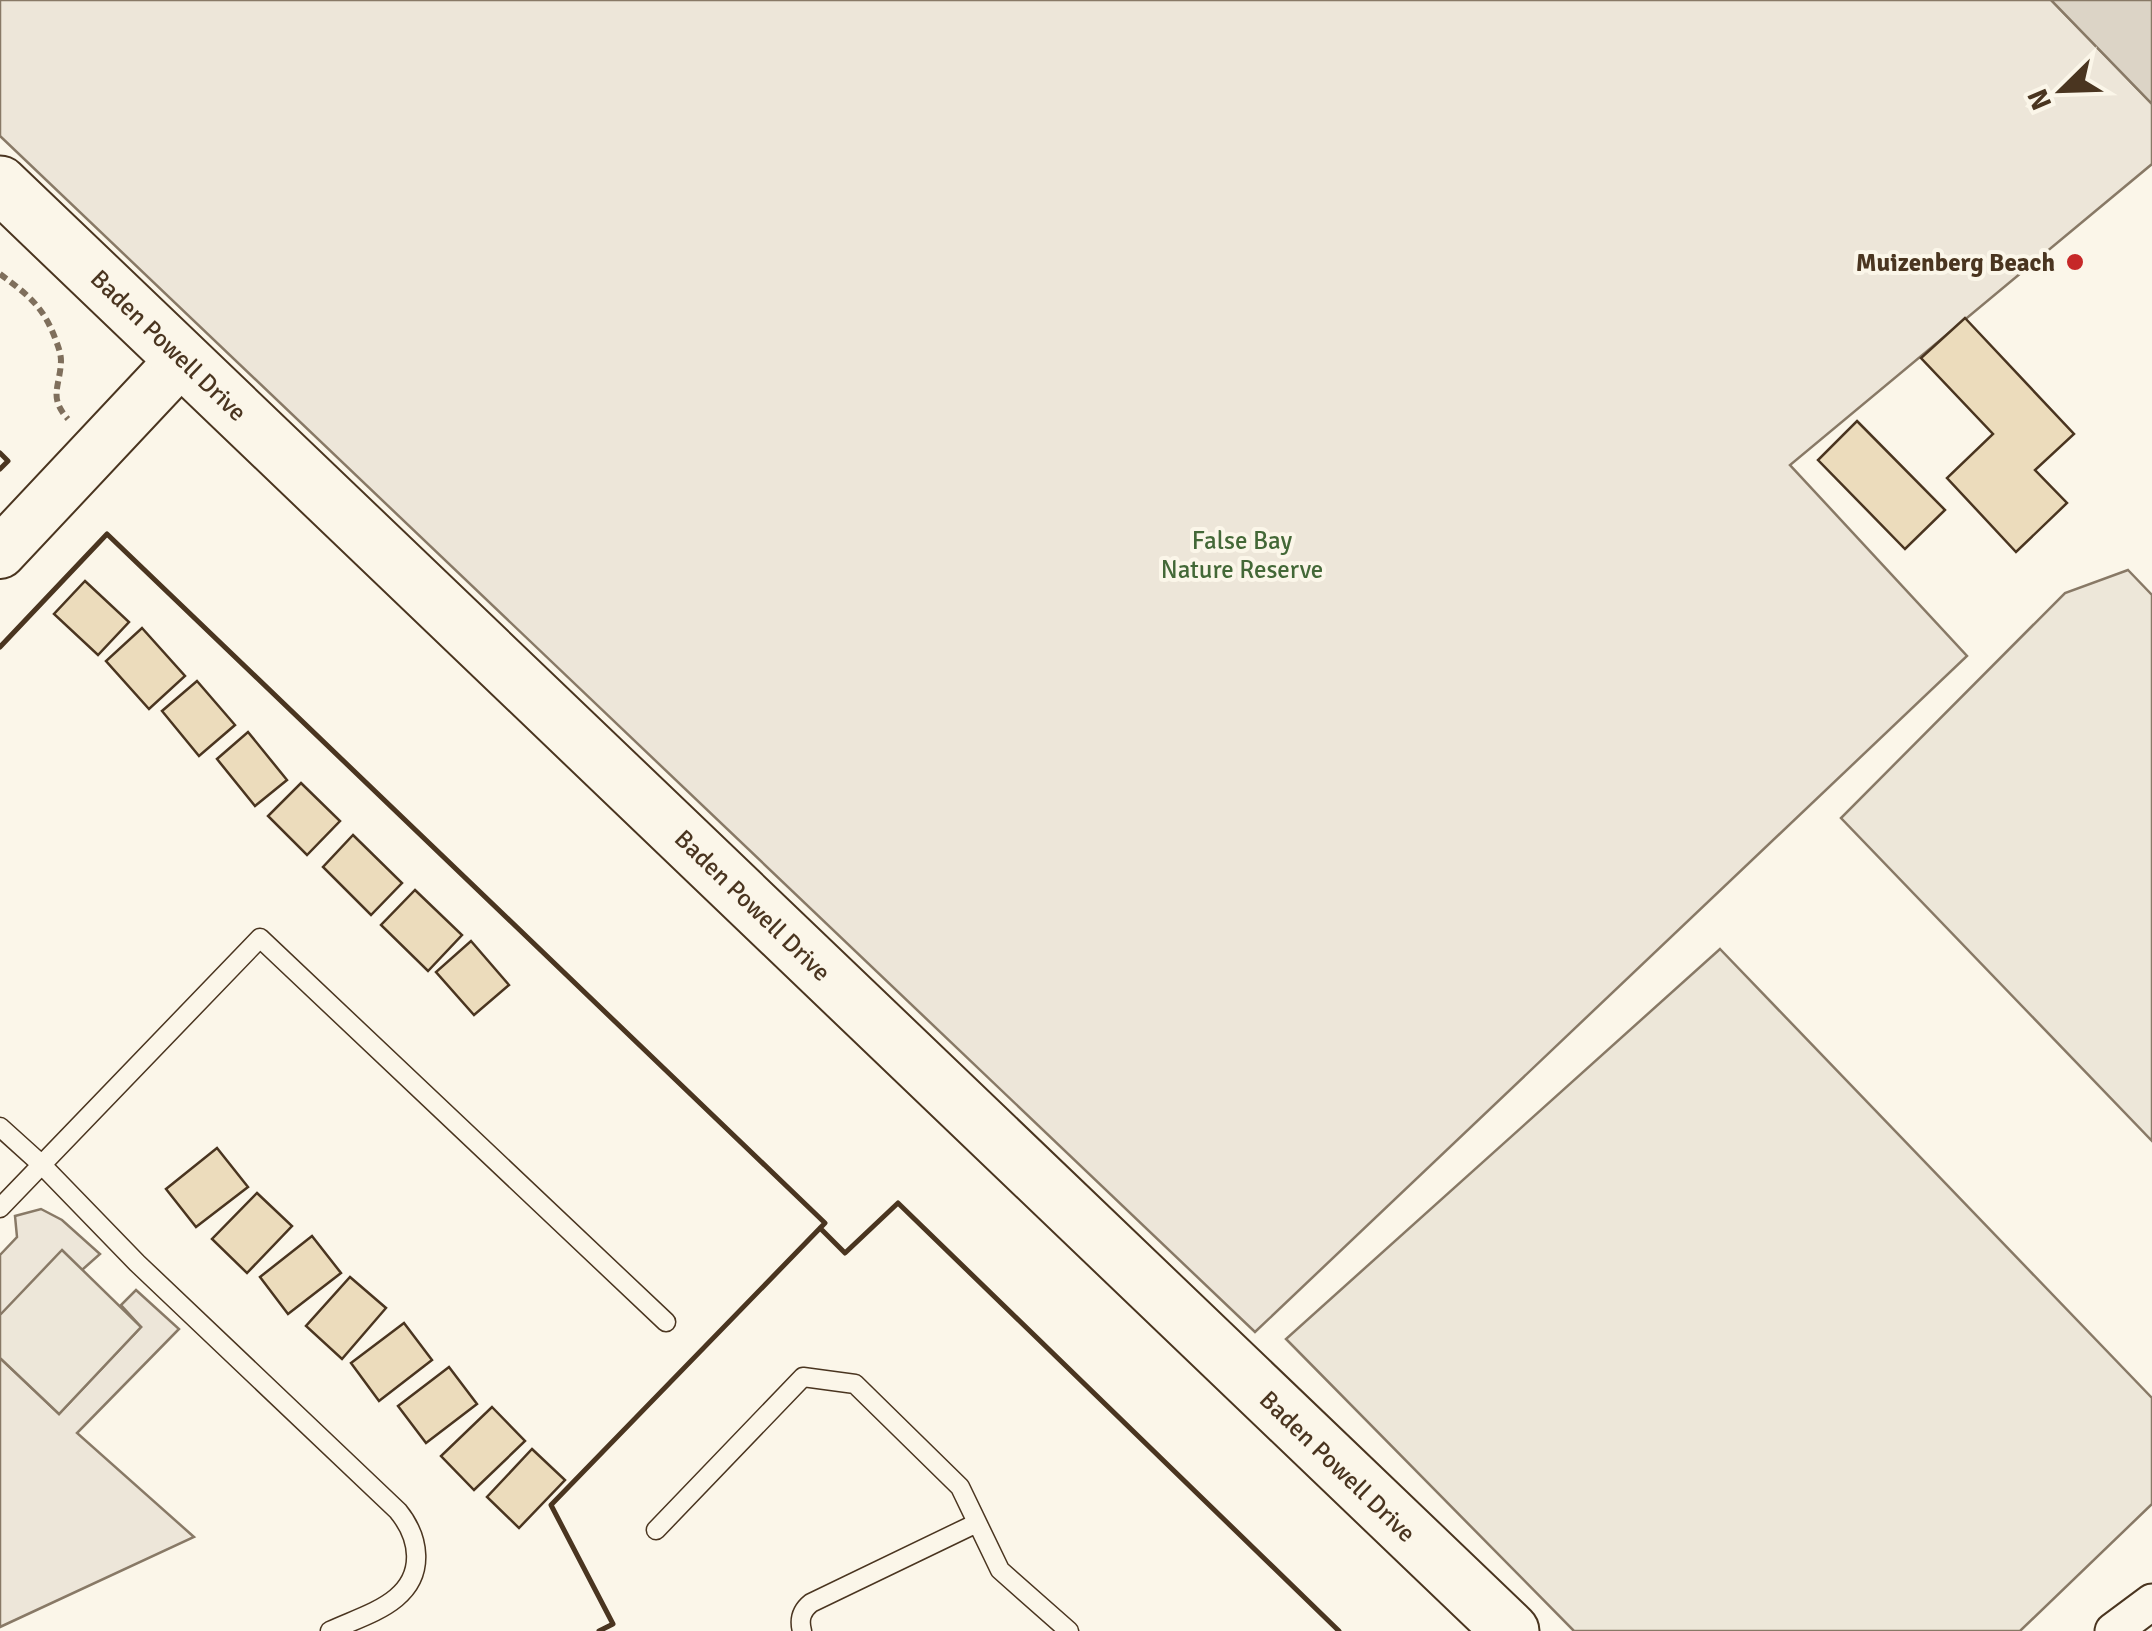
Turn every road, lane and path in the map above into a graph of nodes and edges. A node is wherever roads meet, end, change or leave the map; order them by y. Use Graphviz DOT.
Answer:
graph roads {
  1 [pos="0,184"];
  2 [pos="0,274"];
  3 [pos="183,358"];
  4 [pos="69,420"];
  5 [pos="0,553"];
  6 [pos="0,1126"];
  7 [pos="42,1164"];
  8 [pos="0,1208"];
  9 [pos="666,1322"];
  10 [pos="977,1524"];
  11 [pos="656,1530"];
  12 [pos="1509,1630"];
  13 [pos="330,1631"];
  14 [pos="802,1631"];
  15 [pos="1069,1631"];
  1 -- 3 [label="main road, Baden Powell Drive"];
  2 -- 4 [label="path"];
  3 -- 5 [label="street"];
  3 -- 12 [label="main road, Baden Powell Drive"];
  6 -- 7 [label="lane"];
  7 -- 8 [label="lane"];
  7 -- 9 [label="lane"];
  7 -- 13 [label="lane"];
  10 -- 11 [label="lane"];
  10 -- 14 [label="lane"];
  10 -- 15 [label="lane"];
}
